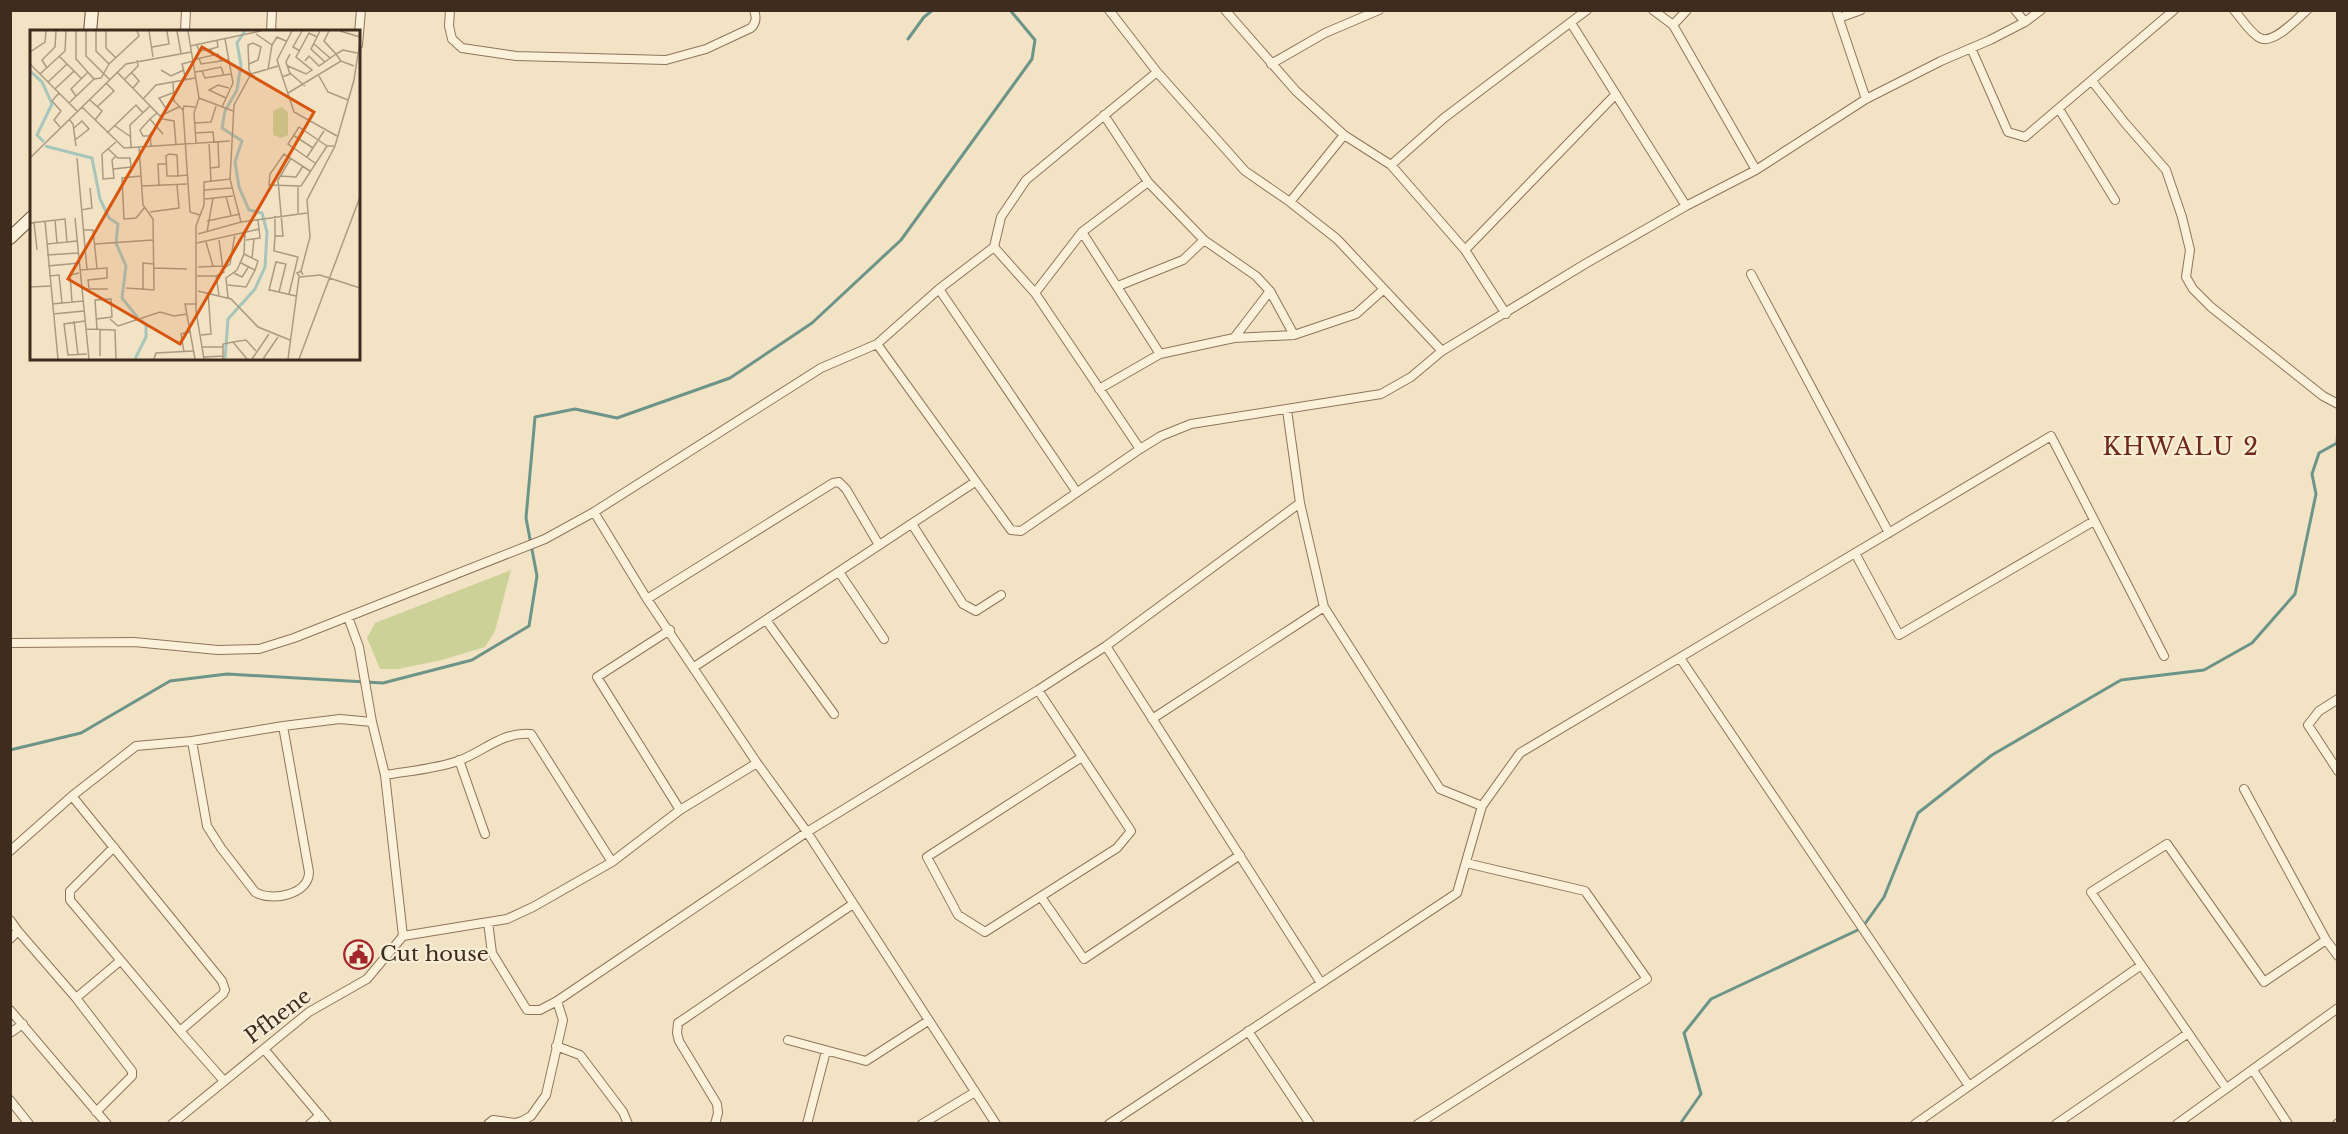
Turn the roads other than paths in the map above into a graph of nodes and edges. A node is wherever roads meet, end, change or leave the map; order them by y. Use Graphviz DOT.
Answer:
graph roads {
  1 [pos="92,10"];
  2 [pos="186,10"];
  3 [pos="272,10"];
  4 [pos="361,10"];
  5 [pos="450,10"];
  6 [pos="754,10"];
  7 [pos="1109,10"];
  8 [pos="1225,10"];
  9 [pos="1379,10"];
  10 [pos="1587,10"];
  11 [pos="1653,10"];
  12 [pos="1687,10"];
  13 [pos="1862,10"];
  14 [pos="2015,10"];
  15 [pos="2041,10"];
  16 [pos="2174,10"];
  17 [pos="2235,10"];
  18 [pos="2307,10"];
  19 [pos="1838,14"];
  20 [pos="2025,22"];
  21 [pos="1571,23"];
  22 [pos="1673,25"];
  23 [pos="90,30"];
  24 [pos="185,30"];
  25 [pos="271,30"];
  26 [pos="359,30"];
  27 [pos="1971,48"];
  28 [pos="1271,64"];
  29 [pos="1157,72"];
  30 [pos="2092,81"];
  31 [pos="1616,94"];
  32 [pos="1866,99"];
  33 [pos="2059,109"];
  34 [pos="1104,115"];
  35 [pos="1344,135"];
  36 [pos="1391,165"];
  37 [pos="1756,170"];
  38 [pos="1148,182"];
  39 [pos="2115,200"];
  40 [pos="1290,202"];
  41 [pos="1686,206"];
  42 [pos="30,219"];
  43 [pos="1082,232"];
  44 [pos="10,238"];
  45 [pos="1204,240"];
  46 [pos="994,247"];
  47 [pos="1466,250"];
  48 [pos="1751,274"];
  49 [pos="1118,286"];
  50 [pos="939,289"];
  51 [pos="1384,289"];
  52 [pos="1270,291"];
  53 [pos="1035,293"];
  54 [pos="1506,314"];
  55 [pos="1294,336"];
  56 [pos="1234,338"];
  57 [pos="877,344"];
  58 [pos="1442,351"];
  59 [pos="1160,354"];
  60 [pos="1099,390"];
  61 [pos="2337,404"];
  62 [pos="1287,410"];
  63 [pos="1140,449"];
  64 [pos="975,482"];
  65 [pos="1076,491"];
  66 [pos="1300,503"];
  67 [pos="594,512"];
  68 [pos="2094,521"];
  69 [pos="912,524"];
  70 [pos="1889,533"];
  71 [pos="879,545"];
  72 [pos="1855,553"];
  73 [pos="838,572"];
  74 [pos="1001,595"];
  75 [pos="648,599"];
  76 [pos="1324,607"];
  77 [pos="348,617"];
  78 [pos="766,620"];
  79 [pos="670,630"];
  80 [pos="884,639"];
  81 [pos="10,643"];
  82 [pos="1106,646"];
  83 [pos="2164,656"];
  84 [pos="1680,657"];
  85 [pos="694,667"];
  86 [pos="1038,690"];
  87 [pos="2337,699"];
  88 [pos="834,714"];
  89 [pos="1152,719"];
  90 [pos="372,722"];
  91 [pos="283,726"];
  92 [pos="192,741"];
  93 [pos="1082,757"];
  94 [pos="459,760"];
  95 [pos="757,763"];
  96 [pos="2337,771"];
  97 [pos="385,775"];
  98 [pos="2244,789"];
  99 [pos="72,795"];
  100 [pos="1482,806"];
  101 [pos="680,810"];
  102 [pos="807,832"];
  103 [pos="485,834"];
  104 [pos="114,847"];
  105 [pos="10,851"];
  106 [pos="1240,855"];
  107 [pos="612,862"];
  108 [pos="1466,863"];
  109 [pos="1041,897"];
  110 [pos="853,904"];
  111 [pos="10,920"];
  112 [pos="488,922"];
  113 [pos="18,931"];
  114 [pos="403,936"];
  115 [pos="10,939"];
  116 [pos="2326,940"];
  117 [pos="2337,956"];
  118 [pos="120,961"];
  119 [pos="2140,966"];
  120 [pos="1321,983"];
  121 [pos="76,998"];
  122 [pos="557,1001"];
  123 [pos="2337,1008"];
  124 [pos="10,1010"];
  125 [pos="928,1021"];
  126 [pos="23,1024"];
  127 [pos="180,1031"];
  128 [pos="1248,1031"];
  129 [pos="10,1033"];
  130 [pos="2187,1034"];
  131 [pos="788,1040"];
  132 [pos="556,1046"];
  133 [pos="264,1049"];
  134 [pos="826,1052"];
  135 [pos="2253,1070"];
  136 [pos="224,1081"];
  137 [pos="1969,1086"];
  138 [pos="2226,1088"];
  139 [pos="975,1092"];
  140 [pos="10,1101"];
  141 [pos="96,1112"];
  142 [pos="320,1115"];
  143 [pos="29,1124"];
  144 [pos="107,1124"];
  145 [pos="172,1124"];
  146 [pos="310,1124"];
  147 [pos="327,1124"];
  148 [pos="488,1124"];
  149 [pos="628,1124"];
  150 [pos="715,1124"];
  151 [pos="807,1124"];
  152 [pos="922,1124"];
  153 [pos="996,1124"];
  154 [pos="1109,1124"];
  155 [pos="1310,1124"];
  156 [pos="1418,1124"];
  157 [pos="1915,1124"];
  158 [pos="2056,1124"];
  159 [pos="2176,1124"];
  160 [pos="2288,1124"];
  1 -- 23 [label="street"];
  2 -- 24 [label="street"];
  3 -- 25 [label="street"];
  4 -- 26 [label="street"];
  5 -- 6 [label="street"];
  7 -- 29 [label="street"];
  8 -- 28 [label="street"];
  9 -- 28 [label="street"];
  10 -- 21 [label="street"];
  11 -- 22 [label="street"];
  12 -- 22 [label="street"];
  13 -- 19 [label="street"];
  14 -- 20 [label="street"];
  15 -- 20 [label="street"];
  16 -- 30 [label="street"];
  17 -- 18 [label="street"];
  19 -- 32 [label="street"];
  20 -- 27 [label="street"];
  21 -- 31 [label="street"];
  21 -- 36 [label="street"];
  22 -- 37 [label="street"];
  27 -- 32 [label="street"];
  27 -- 33 [label="street"];
  28 -- 35 [label="street"];
  29 -- 34 [label="street"];
  29 -- 40 [label="street"];
  30 -- 33 [label="street"];
  30 -- 61 [label="street"];
  31 -- 41 [label="street"];
  31 -- 47 [label="street"];
  32 -- 37 [label="street"];
  33 -- 39 [label="street"];
  34 -- 38 [label="street"];
  34 -- 46 [label="street"];
  35 -- 36 [label="street"];
  35 -- 40 [label="street"];
  36 -- 47 [label="street"];
  37 -- 41 [label="street"];
  38 -- 43 [label="street"];
  38 -- 45 [label="street"];
  40 -- 51 [label="street"];
  41 -- 54 [label="street"];
  42 -- 44 [label="street"];
  43 -- 49 [label="street"];
  43 -- 53 [label="street"];
  45 -- 49 [label="street"];
  45 -- 52 [label="street"];
  46 -- 50 [label="street"];
  46 -- 53 [label="street"];
  47 -- 54 [label="street"];
  48 -- 70 [label="street"];
  49 -- 59 [label="street"];
  50 -- 57 [label="street"];
  50 -- 65 [label="street"];
  51 -- 55 [label="street"];
  51 -- 58 [label="street"];
  52 -- 55 [label="street"];
  52 -- 56 [label="street"];
  53 -- 60 [label="street"];
  54 -- 58 [label="street"];
  55 -- 56 [label="street"];
  56 -- 59 [label="street"];
  57 -- 64 [label="street"];
  57 -- 67 [label="street"];
  58 -- 62 [label="street"];
  59 -- 60 [label="street"];
  60 -- 63 [label="street"];
  62 -- 63 [label="street"];
  62 -- 66 [label="street"];
  63 -- 65 [label="street"];
  64 -- 65 [label="street"];
  64 -- 69 [label="street"];
  66 -- 76 [label="street"];
  66 -- 82 [label="street"];
  67 -- 75 [label="street"];
  67 -- 77 [label="street"];
  68 -- 70 [label="street"];
  68 -- 72 [label="street"];
  68 -- 83 [label="street"];
  69 -- 71 [label="street"];
  69 -- 74 [label="street"];
  70 -- 72 [label="street"];
  71 -- 73 [label="street"];
  71 -- 75 [label="street"];
  72 -- 84 [label="street"];
  73 -- 78 [label="street"];
  73 -- 80 [label="street"];
  75 -- 79 [label="street"];
  76 -- 89 [label="street"];
  76 -- 100 [label="street"];
  77 -- 81 [label="street"];
  77 -- 90 [label="street"];
  78 -- 85 [label="street"];
  78 -- 88 [label="street"];
  79 -- 85 [label="street"];
  79 -- 101 [label="street"];
  82 -- 86 [label="street"];
  82 -- 89 [label="street"];
  84 -- 100 [label="street"];
  84 -- 137 [label="street"];
  85 -- 95 [label="street"];
  86 -- 93 [label="street"];
  86 -- 102 [label="street"];
  87 -- 96 [label="street"];
  89 -- 106 [label="street"];
  90 -- 91 [label="street"];
  90 -- 97 [label="street"];
  91 -- 92 [label="street"];
  91 -- 92 [label="street"];
  92 -- 99 [label="street"];
  93 -- 109 [label="street"];
  93 -- 109 [label="street"];
  94 -- 97 [label="street"];
  94 -- 103 [label="street"];
  94 -- 107 [label="street"];
  95 -- 101 [label="street"];
  95 -- 102 [label="street"];
  97 -- 114 [label="street"];
  98 -- 116 [label="street"];
  99 -- 104 [label="street"];
  99 -- 105 [label="street"];
  100 -- 108 [label="street"];
  101 -- 107 [label="street"];
  102 -- 110 [label="street"];
  102 -- 122 [label="street"];
  104 -- 118 [label="street"];
  104 -- 127 [label="street"];
  106 -- 109 [label="street"];
  106 -- 120 [label="street"];
  107 -- 112 [label="street"];
  108 -- 120 [label="street"];
  108 -- 156 [label="street"];
  110 -- 125 [label="street"];
  110 -- 150 [label="street"];
  111 -- 113 [label="street"];
  112 -- 114 [label="street"];
  112 -- 122 [label="street"];
  113 -- 115 [label="street"];
  113 -- 121 [label="street"];
  114 -- 133 [label="street, Pfhene"];
  116 -- 117 [label="street"];
  116 -- 119 [label="street"];
  118 -- 121 [label="street"];
  118 -- 127 [label="street"];
  119 -- 130 [label="street"];
  119 -- 137 [label="street"];
  120 -- 128 [label="street"];
  121 -- 141 [label="street"];
  122 -- 132 [label="street"];
  123 -- 135 [label="street"];
  124 -- 126 [label="street"];
  125 -- 134 [label="street"];
  125 -- 139 [label="street"];
  126 -- 129 [label="street"];
  126 -- 141 [label="street"];
  127 -- 136 [label="street"];
  128 -- 154 [label="street"];
  128 -- 155 [label="street"];
  130 -- 138 [label="street"];
  130 -- 158 [label="street"];
  131 -- 134 [label="street"];
  132 -- 148 [label="street"];
  132 -- 149 [label="street"];
  133 -- 136 [label="street, Pfhene"];
  133 -- 142 [label="street"];
  134 -- 151 [label="street"];
  135 -- 138 [label="street"];
  135 -- 160 [label="street"];
  136 -- 145 [label="street, Pfhene"];
  137 -- 157 [label="street"];
  138 -- 159 [label="street"];
  139 -- 152 [label="street"];
  139 -- 153 [label="street"];
  140 -- 143 [label="street"];
  141 -- 144 [label="street"];
  142 -- 146 [label="street"];
  142 -- 147 [label="street"];
}
